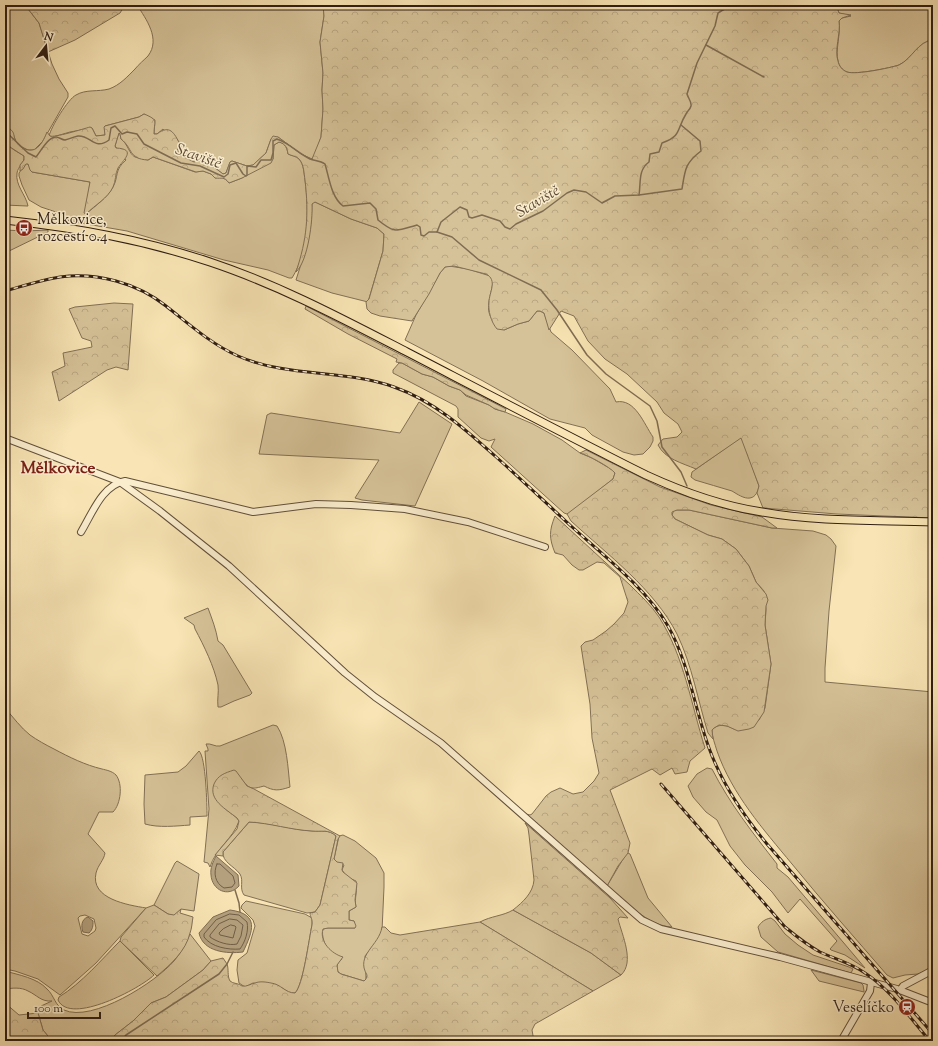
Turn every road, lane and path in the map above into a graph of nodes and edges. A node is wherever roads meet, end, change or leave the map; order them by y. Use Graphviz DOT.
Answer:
graph roads {
  1 [pos="5,220"];
  2 [pos="5,438"];
  3 [pos="120,482"];
  4 [pos="933,522"];
  5 [pos="81,532"];
  6 [pos="544,547"];
  7 [pos="933,970"];
  8 [pos="871,983"];
  9 [pos="900,990"];
  10 [pos="933,1003"];
  11 [pos="841,1041"];
  1 -- 4 [label="main road"];
  2 -- 3 [label="street"];
  3 -- 5 [label="street"];
  3 -- 6 [label="street"];
  3 -- 8 [label="street"];
  7 -- 9 [label="street"];
  8 -- 9 [label="street"];
  8 -- 11 [label="street"];
  9 -- 10 [label="street"];
}
